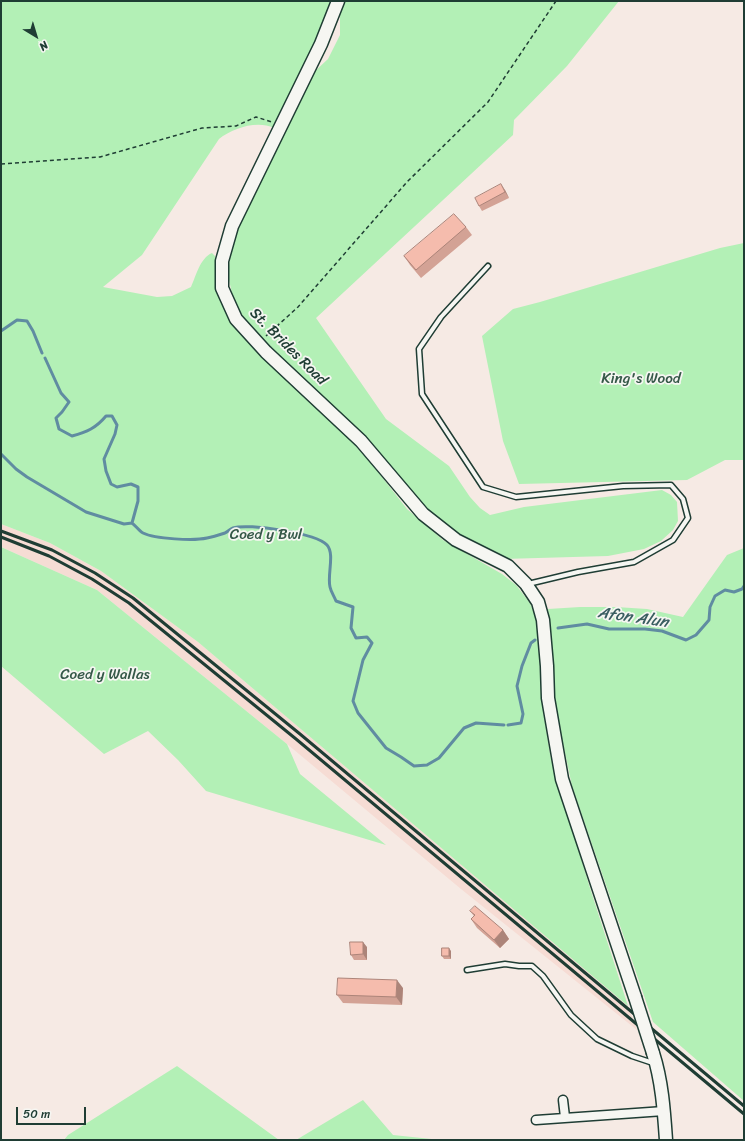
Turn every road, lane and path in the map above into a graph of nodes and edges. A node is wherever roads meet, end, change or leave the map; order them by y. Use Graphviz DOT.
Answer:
graph roads {
  1 [pos="338,1"];
  2 [pos="556,1"];
  3 [pos="280,128"];
  4 [pos="1,164"];
  5 [pos="488,266"];
  6 [pos="258,344"];
  7 [pos="526,584"];
  8 [pos="467,970"];
  9 [pos="657,1065"];
  10 [pos="563,1100"];
  11 [pos="664,1111"];
  12 [pos="565,1117"];
  13 [pos="536,1120"];
  14 [pos="666,1140"];
  1 -- 3 [label="main road, St. Brides Road"];
  2 -- 6 [label="path"];
  3 -- 4 [label="path"];
  3 -- 6 [label="main road, St. Brides Road"];
  5 -- 7 [label="lane"];
  6 -- 7 [label="main road, St. Brides Road"];
  7 -- 9 [label="main road, St. Brides Road, bridge"];
  8 -- 9 [label="lane"];
  9 -- 11 [label="main road"];
  10 -- 12 [label="street"];
  11 -- 12 [label="street"];
  11 -- 14 [label="main road"];
  12 -- 13 [label="street"];
}
